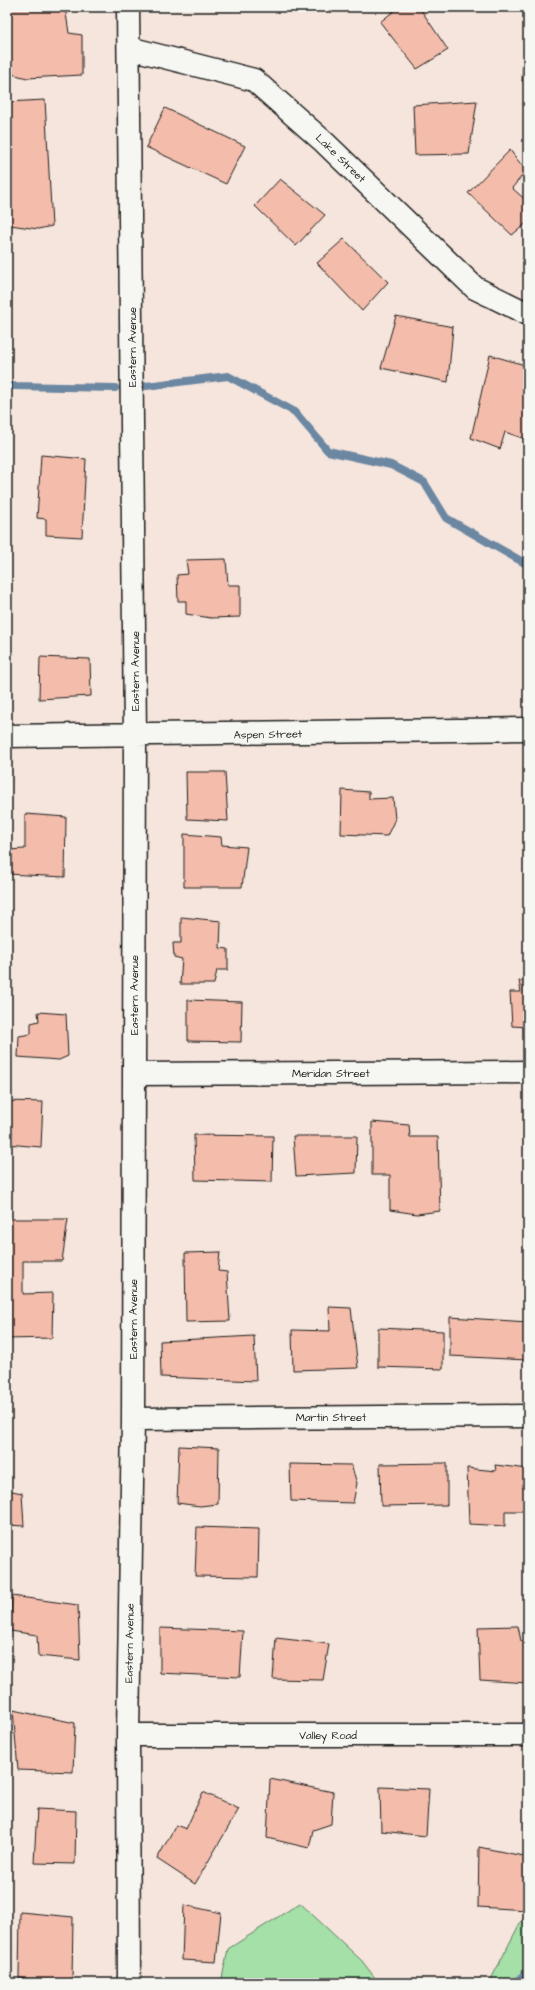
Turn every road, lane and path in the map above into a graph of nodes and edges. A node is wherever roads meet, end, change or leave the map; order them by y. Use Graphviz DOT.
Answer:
graph roads {
  1 [pos="128,7"];
  2 [pos="129,48"];
  3 [pos="528,314"];
  4 [pos="528,729"];
  5 [pos="7,736"];
  6 [pos="135,736"];
  7 [pos="528,1072"];
  8 [pos="134,1074"];
  9 [pos="528,1416"];
  10 [pos="133,1419"];
  11 [pos="128,1735"];
  12 [pos="528,1735"];
  13 [pos="129,1983"];
  1 -- 2 [label="street, Eastern Avenue"];
  2 -- 3 [label="street, Lake Street"];
  2 -- 6 [label="street, Eastern Avenue"];
  4 -- 6 [label="street, Aspen Street"];
  5 -- 6 [label="street, Aspen Street"];
  6 -- 8 [label="street, Eastern Avenue"];
  7 -- 8 [label="street, Meridan Street"];
  8 -- 10 [label="street, Eastern Avenue"];
  9 -- 10 [label="street, Martin Street"];
  10 -- 11 [label="street, Eastern Avenue"];
  11 -- 12 [label="street, Valley Road"];
  11 -- 13 [label="street, Eastern Avenue"];
}
